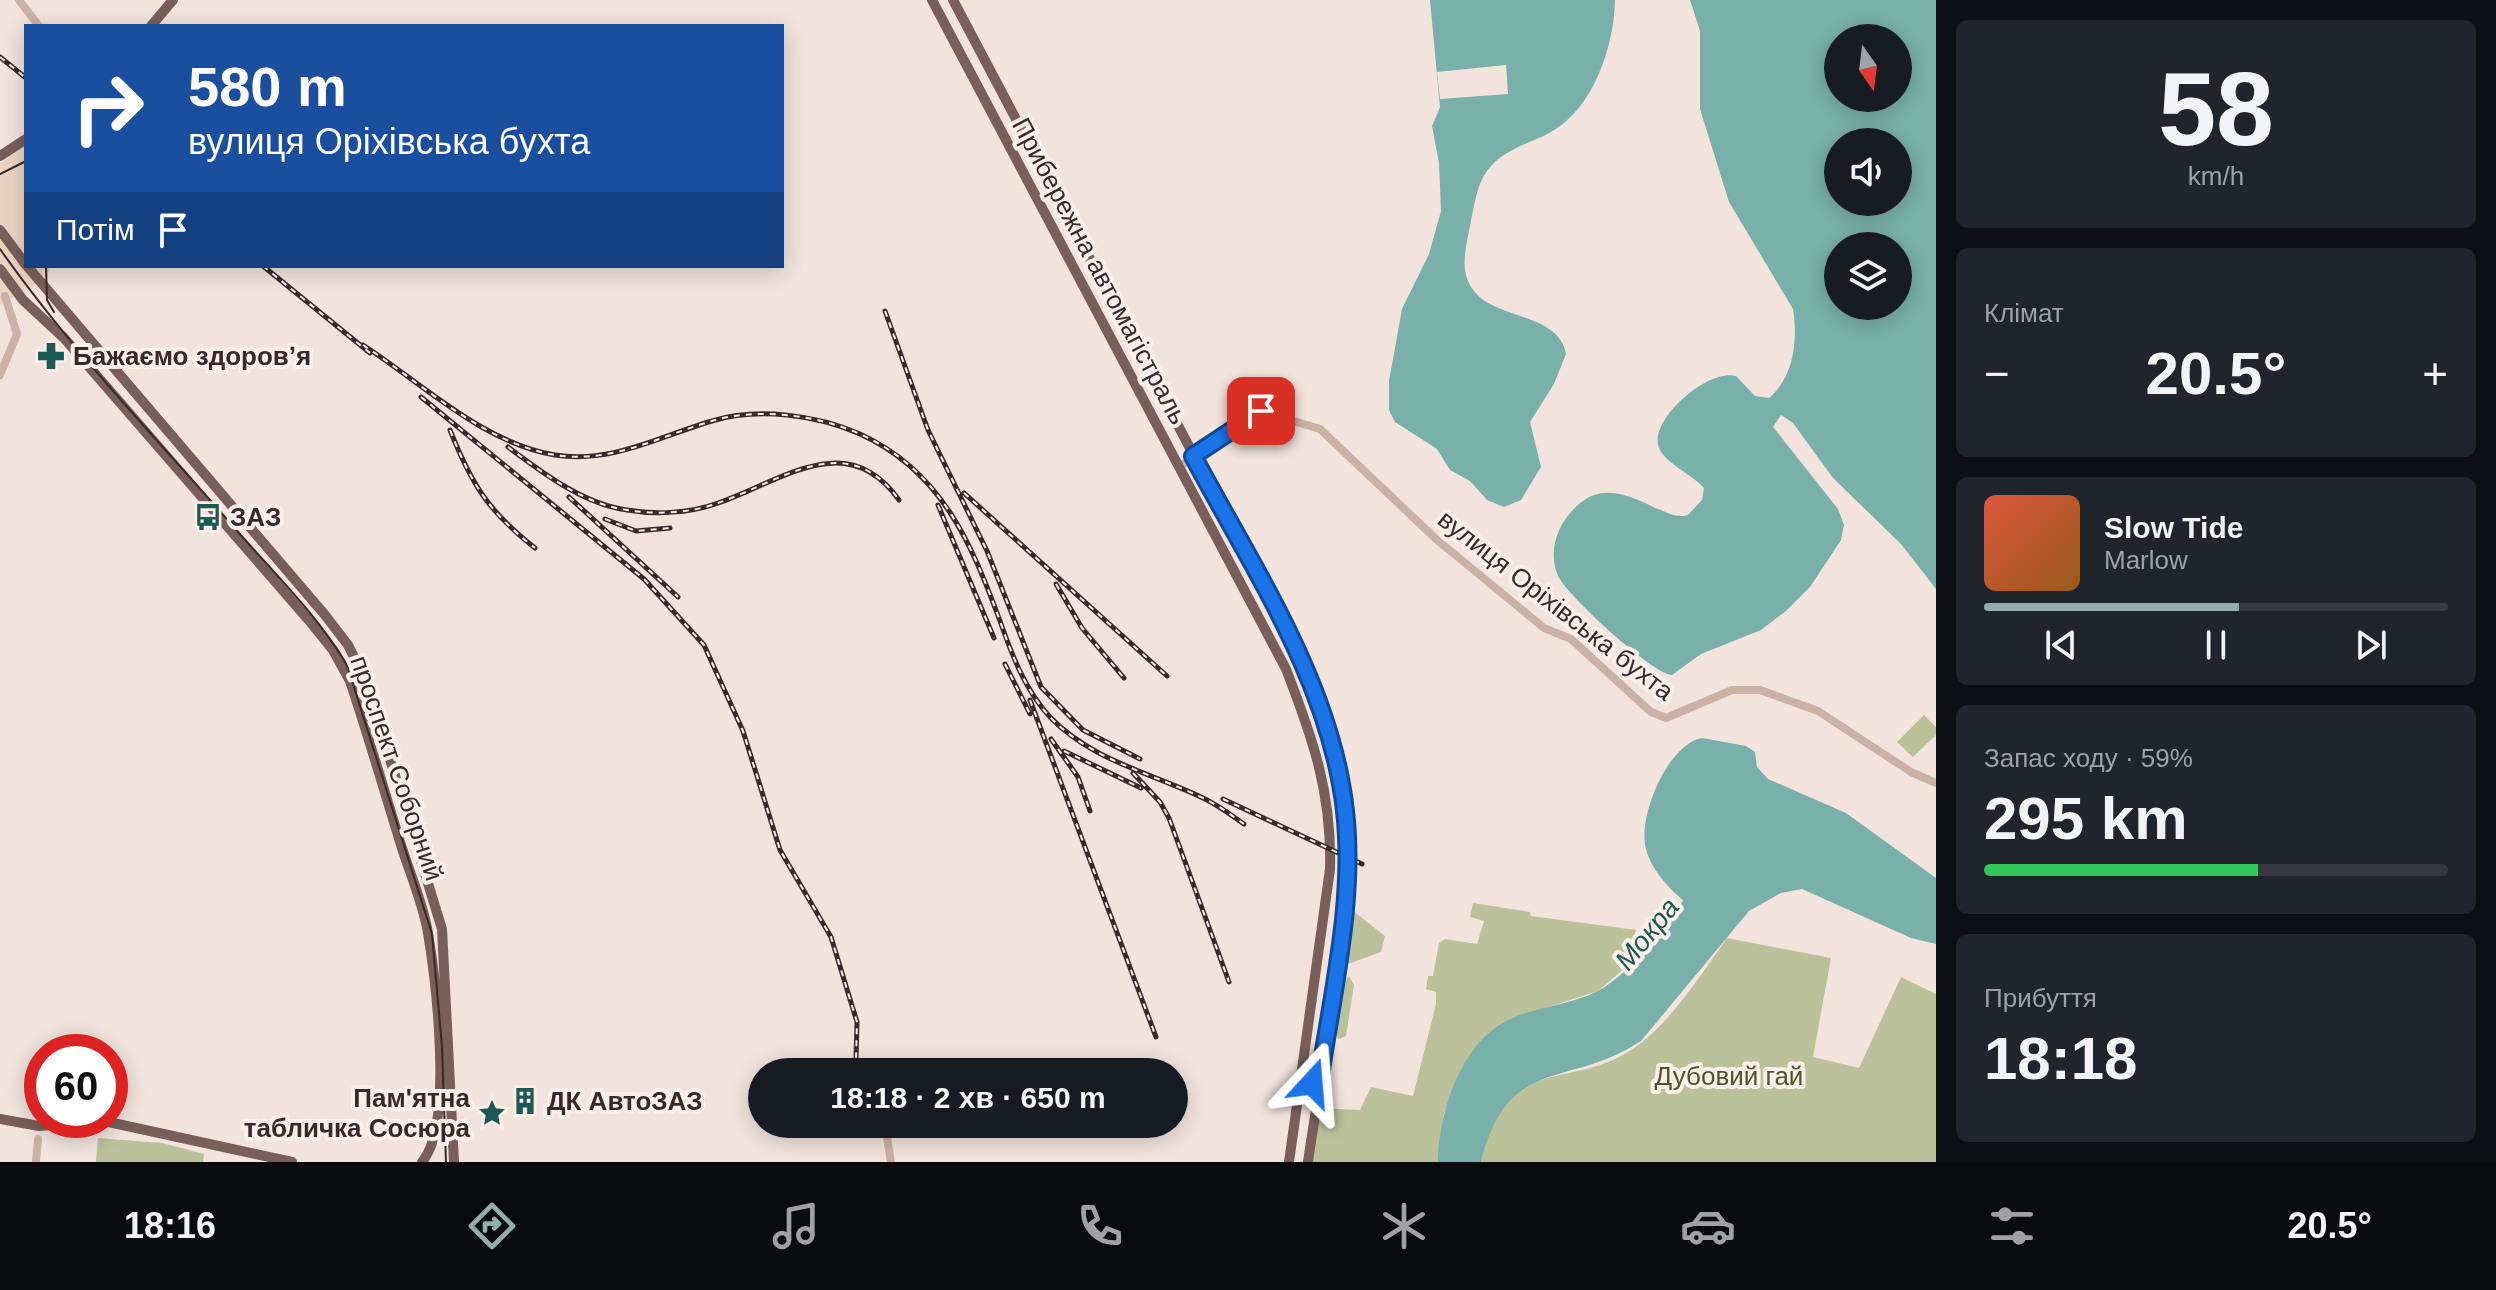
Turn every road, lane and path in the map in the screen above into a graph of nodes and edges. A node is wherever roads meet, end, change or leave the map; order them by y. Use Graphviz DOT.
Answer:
graph roads {
  1 [pos="19,0"];
  2 [pos="173,0"];
  3 [pos="932,0"];
  4 [pos="953,0"];
  5 [pos="37,24"];
  6 [pos="153,24"];
  7 [pos="24,140"];
  8 [pos="1,157"];
  9 [pos="0,230"];
  10 [pos="24,263"];
  11 [pos="28,268"];
  12 [pos="0,269"];
  13 [pos="3,296"];
  14 [pos="20,296"];
  15 [pos="49,296"];
  16 [pos="33,309"];
  17 [pos="0,375"];
  18 [pos="1193,456"];
  19 [pos="1179,467"];
  20 [pos="348,645"];
  21 [pos="335,654"];
  22 [pos="1936,783"];
  23 [pos="1302,1074"];
  24 [pos="1320,1076"];
  25 [pos="1296,1105"];
  26 [pos="1315,1108"];
  27 [pos="0,1119"];
  28 [pos="887,1138"];
  29 [pos="38,1139"];
  30 [pos="36,1162"];
  31 [pos="292,1162"];
  32 [pos="422,1162"];
  33 [pos="454,1162"];
  34 [pos="891,1162"];
  35 [pos="1289,1162"];
  36 [pos="1308,1162"];
  1 -- 5 [label="street"];
  2 -- 6 [label="main road"];
  3 -- 19 [label="main road, Прибережна автомагістраль"];
  4 -- 18 [label="main road, Прибережна автомагістраль"];
  7 -- 8 [label="main road"];
  9 -- 10 [label="main road, проспект Соборний"];
  11 -- 15 [label="main road, проспект Соборний"];
  12 -- 14 [label="main road, проспект Соборний"];
  13 -- 14 [label="street"];
  13 -- 17 [label="street"];
  14 -- 16 [label="main road, проспект Соборний"];
  15 -- 16 [label="main road"];
  15 -- 20 [label="main road, проспект Соборний"];
  16 -- 21 [label="main road, проспект Соборний"];
  18 -- 19 [label="street, вулиця Оріхівська бухта"];
  18 -- 22 [label="street, вулиця Оріхівська бухта"];
  18 -- 24 [label="main road, Прибережна автомагістраль"];
  19 -- 23 [label="main road, Прибережна автомагістраль"];
  20 -- 21 [label="main road"];
  20 -- 33 [label="main road, проспект Соборний"];
  21 -- 32 [label="main road, проспект Соборний"];
  23 -- 24 [label="main road"];
  23 -- 25 [label="main road, Прибережна автомагістраль"];
  24 -- 26 [label="main road, Прибережна автомагістраль"];
  25 -- 26 [label="main road"];
  25 -- 35 [label="main road, Прибережна автомагістраль"];
  26 -- 36 [label="main road, Прибережна автомагістраль"];
  27 -- 31 [label="main road"];
  28 -- 34 [label="street"];
  29 -- 30 [label="street"];
}
